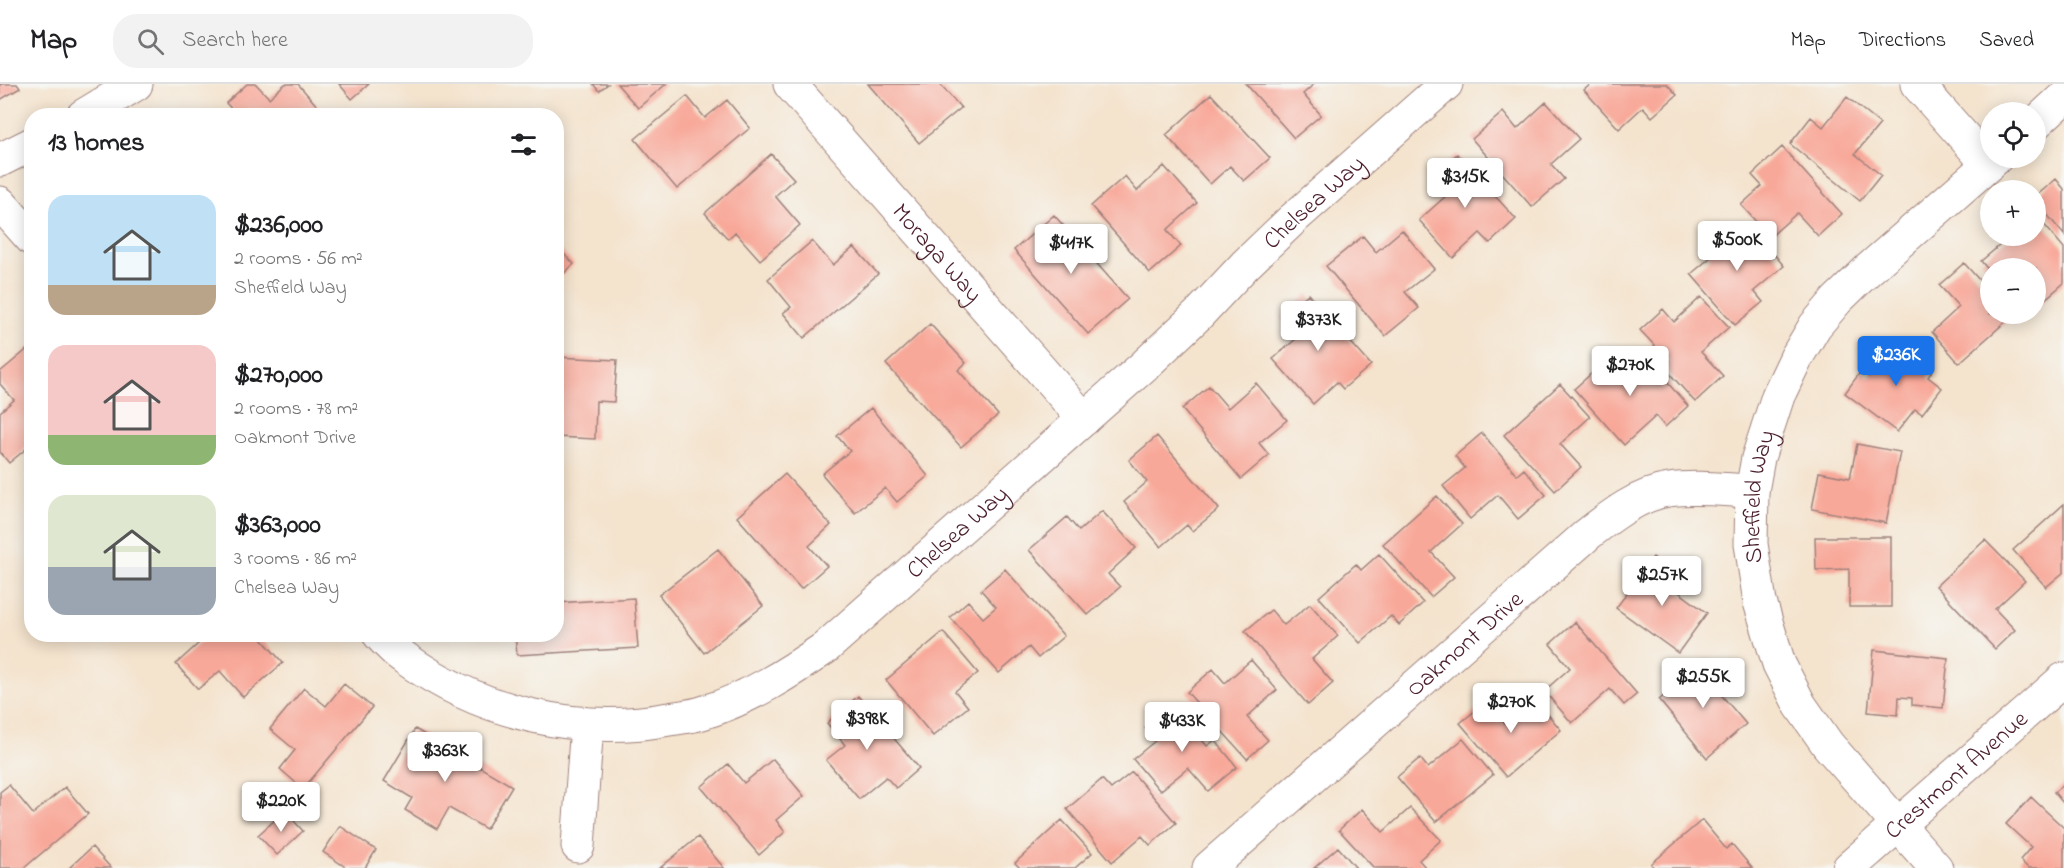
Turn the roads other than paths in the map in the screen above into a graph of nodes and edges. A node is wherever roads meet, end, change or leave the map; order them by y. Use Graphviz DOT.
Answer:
graph roads {
  1 [pos="136,84"];
  2 [pos="790,84"];
  3 [pos="1446,84"];
  4 [pos="1917,84"];
  5 [pos="2064,97"];
  6 [pos="96,108"];
  7 [pos="2046,114"];
  8 [pos="24,148"];
  9 [pos="1980,149"];
  10 [pos="0,160"];
  11 [pos="1984,168"];
  12 [pos="0,203"];
  13 [pos="24,231"];
  14 [pos="1084,419"];
  15 [pos="1752,491"];
  16 [pos="387,642"];
  17 [pos="2064,679"];
  18 [pos="587,725"];
  19 [pos="1898,825"];
  20 [pos="578,846"];
  21 [pos="1209,868"];
  22 [pos="1849,868"];
  23 [pos="1936,868"];
  1 -- 6 [label="street"];
  2 -- 14 [label="street, Moraga Way"];
  3 -- 14 [label="street, Chelsea Way"];
  4 -- 9 [label="street"];
  5 -- 7 [label="street"];
  8 -- 10 [label="street"];
  11 -- 15 [label="street, Sheffield Way"];
  12 -- 13 [label="street"];
  14 -- 18 [label="street, Chelsea Way"];
  15 -- 19 [label="street, Sheffield Way"];
  15 -- 21 [label="street, Oakmont Drive"];
  16 -- 18 [label="street, Chelsea Way"];
  17 -- 19 [label="street, Crestmont Avenue"];
  18 -- 20 [label="street"];
  19 -- 22 [label="street, Crestmont Avenue"];
  19 -- 23 [label="street, Sheffield Way"];
}
